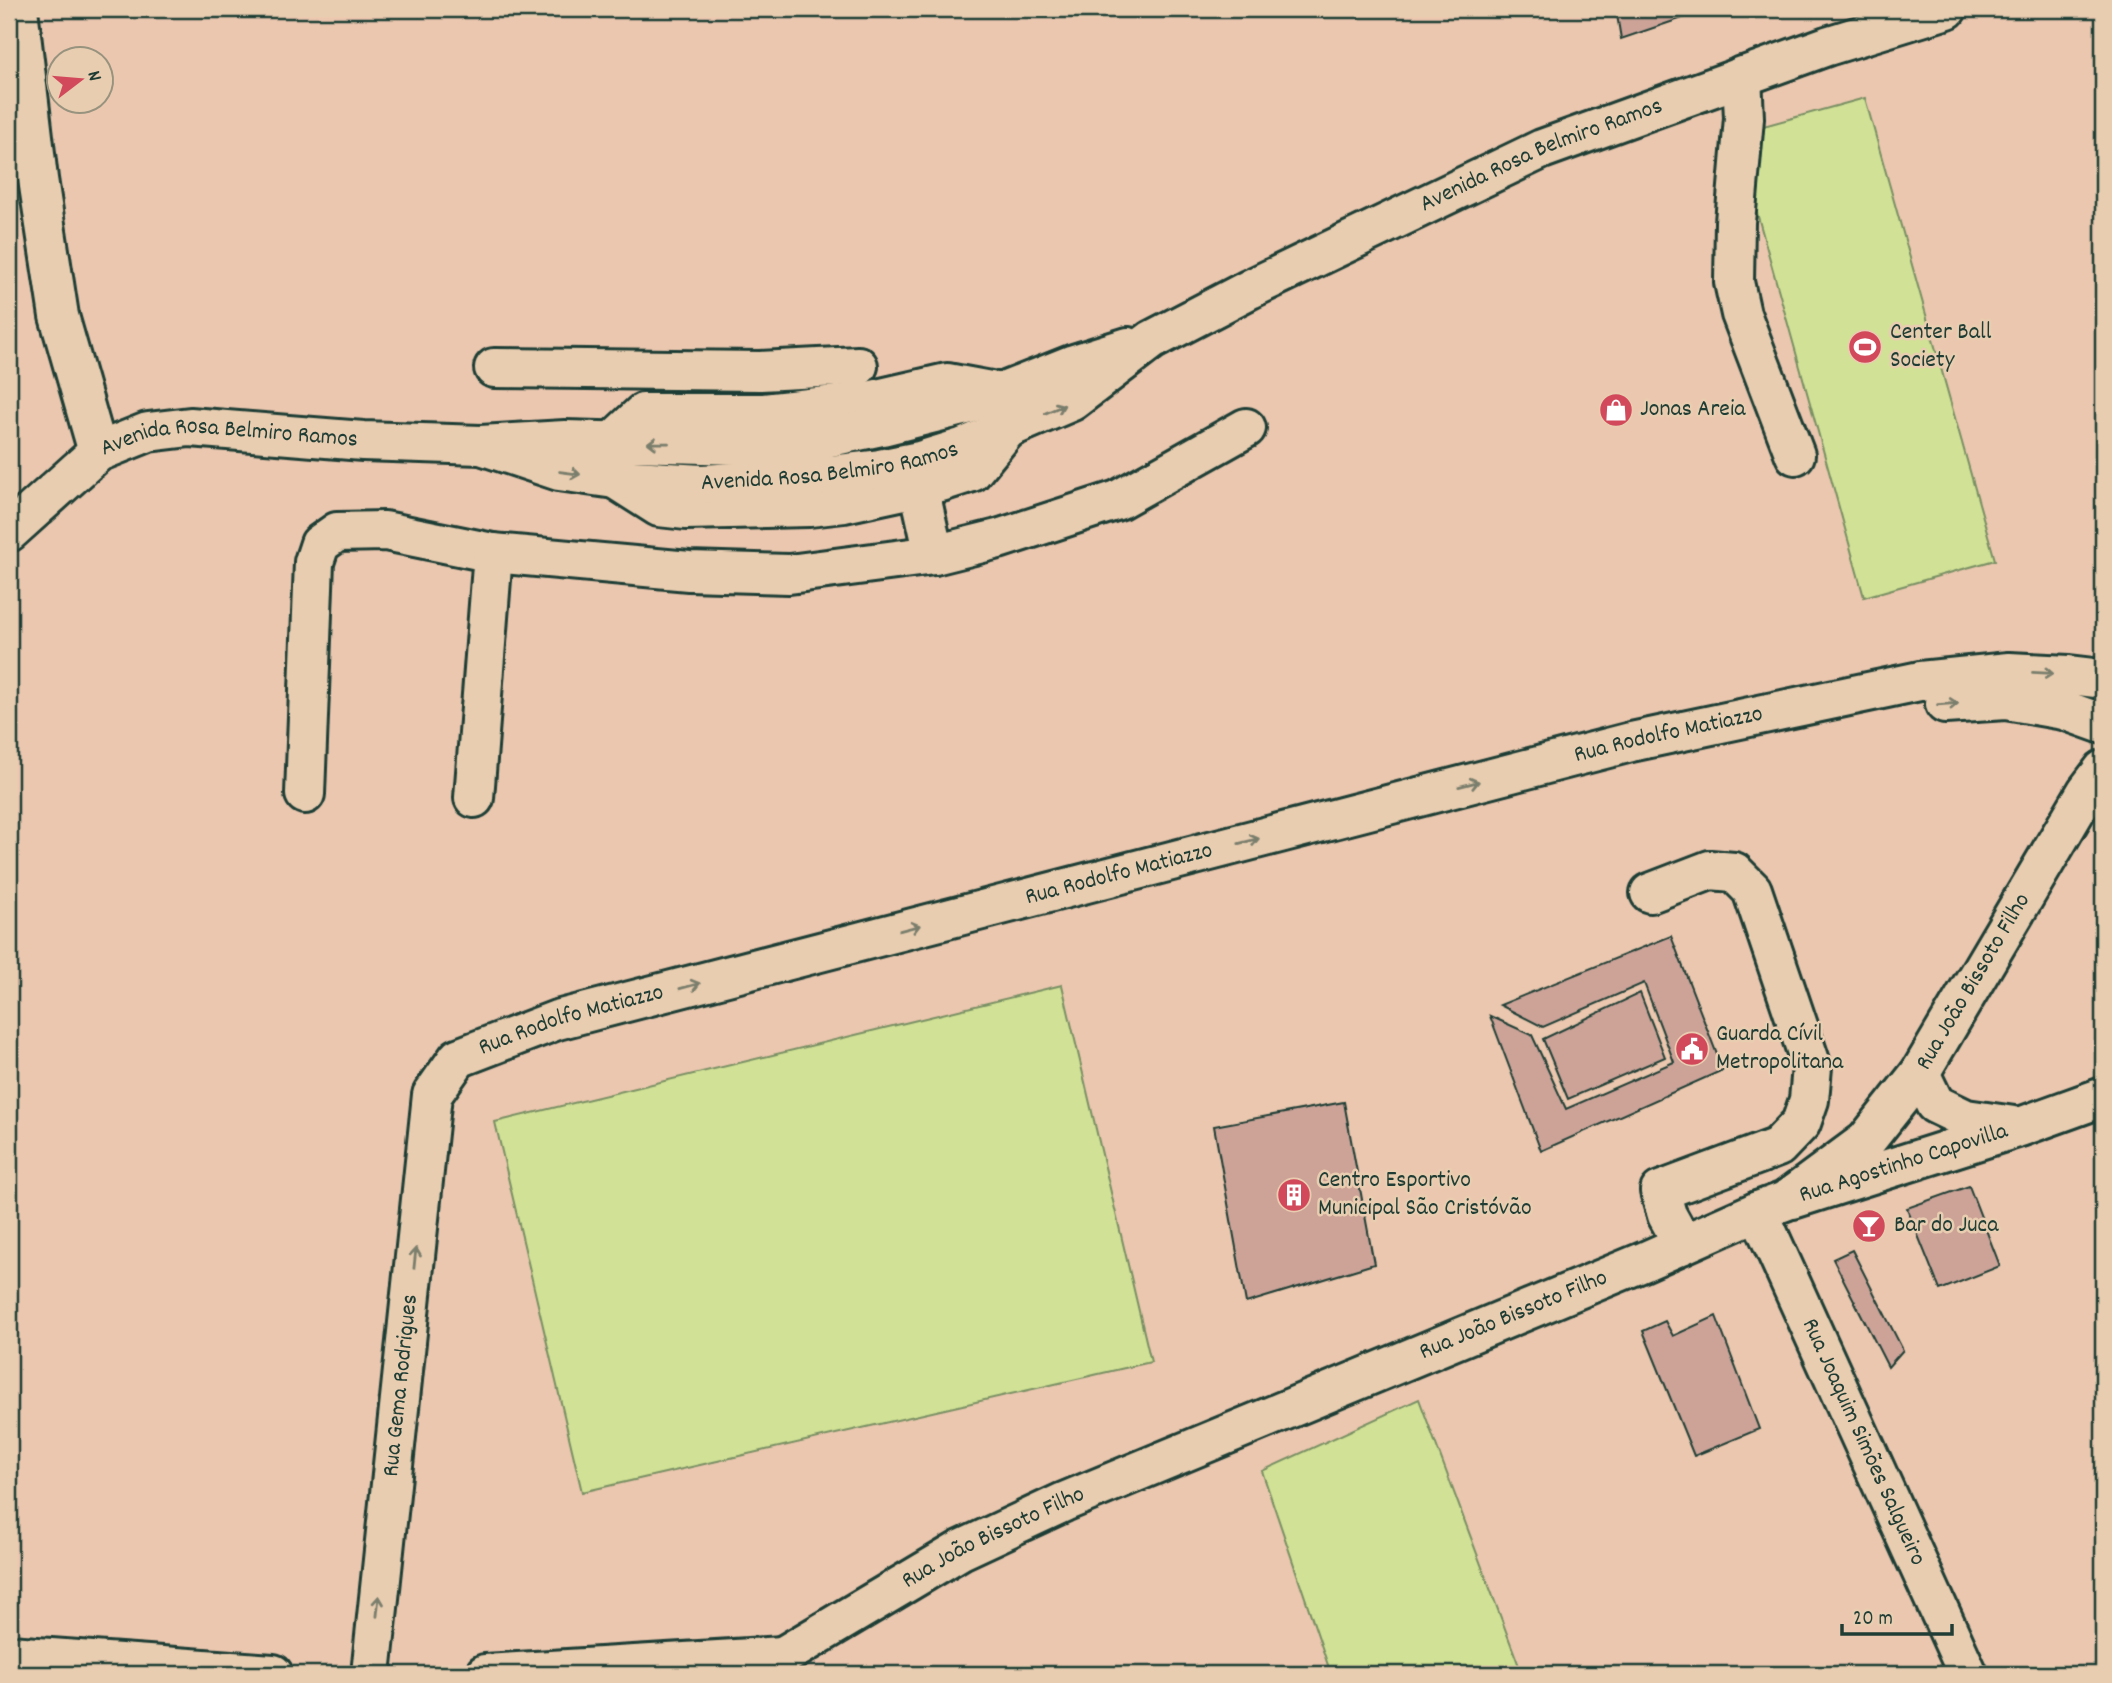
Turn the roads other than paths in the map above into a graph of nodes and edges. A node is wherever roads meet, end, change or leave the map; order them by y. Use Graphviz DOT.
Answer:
graph roads {
  1 [pos="18,9"];
  2 [pos="1947,9"];
  3 [pos="1742,76"];
  4 [pos="858,366"];
  5 [pos="494,368"];
  6 [pos="992,409"];
  7 [pos="1246,428"];
  8 [pos="612,442"];
  9 [pos="481,445"];
  10 [pos="98,452"];
  11 [pos="1795,456"];
  12 [pos="806,460"];
  13 [pos="634,480"];
  14 [pos="919,487"];
  15 [pos="9,531"];
  16 [pos="493,553"];
  17 [pos="934,555"];
  18 [pos="2103,679"];
  19 [pos="1831,701"];
  20 [pos="2103,724"];
  21 [pos="2103,770"];
  22 [pos="305,793"];
  23 [pos="474,798"];
  24 [pos="1650,893"];
  25 [pos="1920,1073"];
  26 [pos="432,1095"];
  27 [pos="2103,1097"];
  28 [pos="2020,1127"];
  29 [pos="1771,1206"];
  30 [pos="1683,1244"];
  31 [pos="9,1655"];
  32 [pos="772,1665"];
  33 [pos="273,1674"];
  34 [pos="372,1674"];
  35 [pos="485,1674"];
  36 [pos="1968,1674"];
  1 -- 10 [label="street"];
  2 -- 3 [label="street, Avenida Rosa Belmiro Ramos"];
  3 -- 6 [label="street, Avenida Rosa Belmiro Ramos"];
  3 -- 11 [label="street"];
  4 -- 5 [label="street"];
  6 -- 8 [label="street"];
  6 -- 12 [label="street"];
  6 -- 14 [label="street"];
  7 -- 17 [label="street"];
  8 -- 9 [label="street, Avenida Rosa Belmiro Ramos"];
  12 -- 8 [label="street, Avenida Rosa Belmiro Ramos, one-way"];
  8 -- 13 [label="street"];
  9 -- 10 [label="street, Avenida Rosa Belmiro Ramos"];
  9 -- 13 [label="street, Avenida Rosa Belmiro Ramos, one-way"];
  10 -- 15 [label="street, Avenida Rosa Belmiro Ramos"];
  12 -- 13 [label="street, Avenida Rosa Belmiro Ramos"];
  13 -- 14 [label="street"];
  14 -- 17 [label="street"];
  16 -- 17 [label="street"];
  16 -- 22 [label="street"];
  16 -- 23 [label="street"];
  19 -- 18 [label="street, Rua Rodolfo Matiazzo, one-way"];
  19 -- 20 [label="street, Rua Rodolfo Matiazzo, one-way"];
  26 -- 19 [label="street, Rua Rodolfo Matiazzo, one-way"];
  21 -- 25 [label="street, Rua João Bissoto Filho"];
  24 -- 30 [label="street"];
  25 -- 28 [label="street, Rua Agostinho Capovilla"];
  25 -- 29 [label="street, Rua João Bissoto Filho"];
  34 -- 26 [label="street, Rua Gema Rodrigues, one-way"];
  27 -- 28 [label="street, Rua Agostinho Capovilla"];
  28 -- 29 [label="street, Rua Agostinho Capovilla"];
  29 -- 30 [label="street, Rua João Bissoto Filho"];
  29 -- 36 [label="street, Rua Joaquim Simões Salgueiro"];
  30 -- 32 [label="street, Rua João Bissoto Filho"];
  31 -- 33 [label="street"];
  32 -- 35 [label="street"];
}
